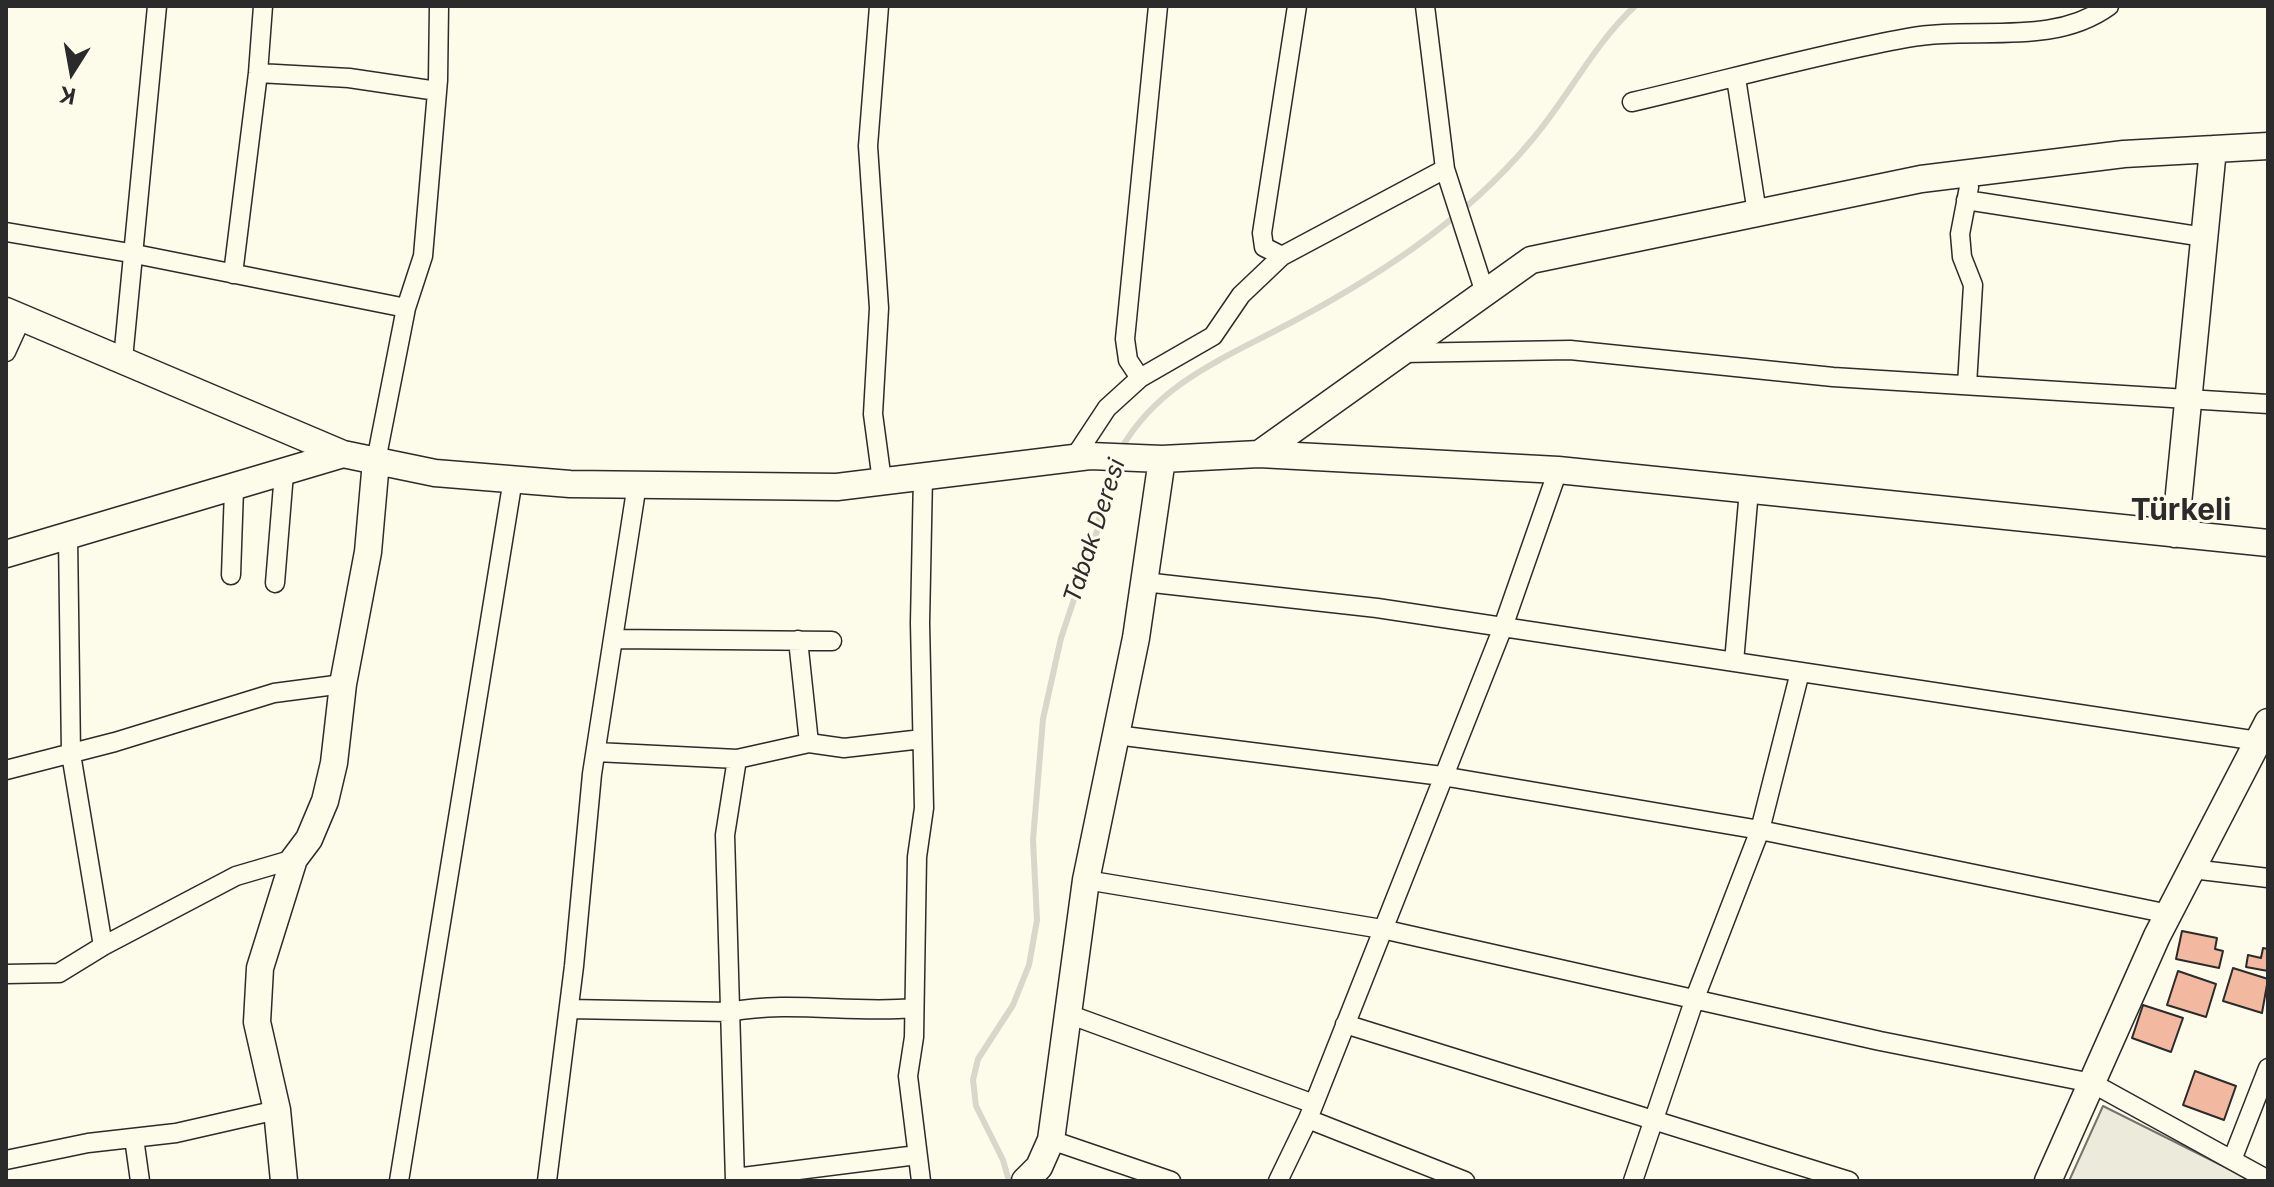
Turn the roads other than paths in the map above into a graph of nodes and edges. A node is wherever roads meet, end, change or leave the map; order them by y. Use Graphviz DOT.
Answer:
graph roads {
  1 [pos="157,6"];
  2 [pos="263,6"];
  3 [pos="439,6"];
  4 [pos="879,6"];
  5 [pos="1158,6"];
  6 [pos="1297,6"];
  7 [pos="1425,6"];
  8 [pos="2109,6"];
  9 [pos="258,73"];
  10 [pos="1736,78"];
  11 [pos="437,91"];
  12 [pos="1632,102"];
  13 [pos="2268,146"];
  14 [pos="2213,149"];
  15 [pos="1445,169"];
  16 [pos="1971,173"];
  17 [pos="1966,200"];
  18 [pos="1757,213"];
  19 [pos="6,232"];
  20 [pos="2204,237"];
  21 [pos="130,253"];
  22 [pos="1282,256"];
  23 [pos="233,274"];
  24 [pos="1485,293"];
  25 [pos="406,308"];
  26 [pos="14,314"];
  27 [pos="6,352"];
  28 [pos="1402,353"];
  29 [pos="123,359"];
  30 [pos="1140,378"];
  31 [pos="1967,385"];
  32 [pos="2188,400"];
  33 [pos="2268,404"];
  34 [pos="343,454"];
  35 [pos="1259,454"];
  36 [pos="1082,457"];
  37 [pos="1153,458"];
  38 [pos="376,461"];
  39 [pos="1558,470"];
  40 [pos="284,473"];
  41 [pos="923,476"];
  42 [pos="513,479"];
  43 [pos="882,481"];
  44 [pos="637,484"];
  45 [pos="234,489"];
  46 [pos="1749,490"];
  47 [pos="2175,534"];
  48 [pos="68,537"];
  49 [pos="2268,543"];
  50 [pos="6,554"];
  51 [pos="231,575"];
  52 [pos="1144,582"];
  53 [pos="275,583"];
  54 [pos="1503,627"];
  55 [pos="613,639"];
  56 [pos="798,640"];
  57 [pos="832,641"];
  58 [pos="1734,662"];
  59 [pos="1800,672"];
  60 [pos="343,684"];
  61 [pos="2263,731"];
  62 [pos="1116,735"];
  63 [pos="922,739"];
  64 [pos="809,743"];
  65 [pos="596,752"];
  66 [pos="71,754"];
  67 [pos="737,759"];
  68 [pos="6,770"];
  69 [pos="1442,776"];
  70 [pos="1760,830"];
  71 [pos="294,859"];
  72 [pos="2192,869"];
  73 [pos="2268,878"];
  74 [pos="1086,880"];
  75 [pos="2169,914"];
  76 [pos="1382,929"];
  77 [pos="103,946"];
  78 [pos="6,974"];
  79 [pos="1695,998"];
  80 [pos="914,1008"];
  81 [pos="569,1009"];
  82 [pos="730,1012"];
  83 [pos="1068,1014"];
  84 [pos="1345,1024"];
  85 [pos="2268,1068"];
  86 [pos="2092,1083"];
  87 [pos="277,1110"];
  88 [pos="1311,1112"];
  89 [pos="1655,1120"];
  90 [pos="134,1138"];
  91 [pos="1051,1140"];
  92 [pos="917,1155"];
  93 [pos="6,1160"];
  94 [pos="2232,1160"];
  95 [pos="1035,1177"];
  96 [pos="735,1179"];
  97 [pos="2268,1180"];
  98 [pos="140,1181"];
  99 [pos="284,1181"];
  100 [pos="399,1181"];
  101 [pos="547,1181"];
  102 [pos="921,1181"];
  103 [pos="1171,1181"];
  104 [pos="1278,1181"];
  105 [pos="1465,1181"];
  106 [pos="1633,1181"];
  107 [pos="1849,1181"];
  108 [pos="2048,1181"];
  1 -- 21 [label="street"];
  2 -- 9 [label="street"];
  3 -- 11 [label="street"];
  4 -- 43 [label="street"];
  5 -- 30 [label="street"];
  6 -- 22 [label="street"];
  7 -- 15 [label="street"];
  8 -- 10 [label="street"];
  9 -- 11 [label="street"];
  9 -- 23 [label="street"];
  10 -- 12 [label="street"];
  10 -- 18 [label="street"];
  11 -- 25 [label="street"];
  13 -- 14 [label="street"];
  14 -- 16 [label="street"];
  14 -- 20 [label="street"];
  15 -- 22 [label="street"];
  15 -- 24 [label="street"];
  16 -- 17 [label="street"];
  16 -- 18 [label="street"];
  17 -- 20 [label="street"];
  17 -- 31 [label="street"];
  18 -- 24 [label="street"];
  19 -- 21 [label="street"];
  20 -- 32 [label="street"];
  21 -- 23 [label="street"];
  21 -- 29 [label="street"];
  22 -- 30 [label="street"];
  23 -- 25 [label="street"];
  24 -- 28 [label="street"];
  25 -- 38 [label="street"];
  26 -- 27 [label="street"];
  26 -- 29 [label="street"];
  28 -- 31 [label="street"];
  28 -- 35 [label="street"];
  29 -- 34 [label="street"];
  30 -- 36 [label="street"];
  31 -- 32 [label="street"];
  32 -- 33 [label="street"];
  32 -- 47 [label="street"];
  34 -- 38 [label="street"];
  34 -- 40 [label="street"];
  35 -- 37 [label="street"];
  35 -- 39 [label="street"];
  36 -- 37 [label="street"];
  36 -- 41 [label="street"];
  37 -- 52 [label="street"];
  38 -- 42 [label="street"];
  38 -- 60 [label="street"];
  39 -- 46 [label="street"];
  39 -- 54 [label="street"];
  40 -- 45 [label="street"];
  40 -- 53 [label="street"];
  41 -- 43 [label="street"];
  41 -- 63 [label="street"];
  42 -- 44 [label="street"];
  42 -- 100 [label="street"];
  43 -- 44 [label="street"];
  44 -- 55 [label="street"];
  45 -- 48 [label="street"];
  45 -- 51 [label="street"];
  46 -- 47 [label="street"];
  46 -- 58 [label="street"];
  47 -- 49 [label="street"];
  48 -- 50 [label="street"];
  48 -- 66 [label="street"];
  52 -- 54 [label="street"];
  52 -- 62 [label="street"];
  54 -- 58 [label="street"];
  54 -- 69 [label="street"];
  55 -- 56 [label="street"];
  55 -- 65 [label="street"];
  56 -- 57 [label="street"];
  56 -- 64 [label="street"];
  58 -- 59 [label="street"];
  59 -- 61 [label="street"];
  59 -- 70 [label="street"];
  60 -- 66 [label="street"];
  60 -- 71 [label="street"];
  61 -- 72 [label="street"];
  62 -- 69 [label="street"];
  62 -- 74 [label="street"];
  63 -- 64 [label="street"];
  63 -- 80 [label="street"];
  64 -- 67 [label="street"];
  65 -- 67 [label="street"];
  65 -- 81 [label="street"];
  66 -- 68 [label="street"];
  66 -- 77 [label="street"];
  67 -- 82 [label="street"];
  69 -- 70 [label="street"];
  69 -- 76 [label="street"];
  70 -- 75 [label="street"];
  70 -- 79 [label="street"];
  71 -- 77 [label="street"];
  71 -- 87 [label="street"];
  72 -- 73 [label="street"];
  72 -- 75 [label="street"];
  74 -- 76 [label="street"];
  74 -- 83 [label="street"];
  75 -- 86 [label="street"];
  76 -- 79 [label="street"];
  76 -- 84 [label="street"];
  77 -- 78 [label="street"];
  79 -- 86 [label="street"];
  79 -- 89 [label="street"];
  80 -- 82 [label="street"];
  80 -- 92 [label="street"];
  81 -- 82 [label="street"];
  81 -- 101 [label="street"];
  82 -- 96 [label="street"];
  83 -- 88 [label="street"];
  83 -- 91 [label="street"];
  84 -- 88 [label="street"];
  84 -- 89 [label="street"];
  85 -- 94 [label="street"];
  86 -- 94 [label="street"];
  86 -- 108 [label="street"];
  87 -- 90 [label="street"];
  87 -- 99 [label="street"];
  88 -- 104 [label="street"];
  88 -- 105 [label="street"];
  89 -- 106 [label="street"];
  89 -- 107 [label="street"];
  90 -- 93 [label="street"];
  90 -- 98 [label="street"];
  91 -- 95 [label="street"];
  91 -- 103 [label="street"];
  92 -- 96 [label="street"];
  92 -- 102 [label="street"];
  94 -- 97 [label="street"];
}
